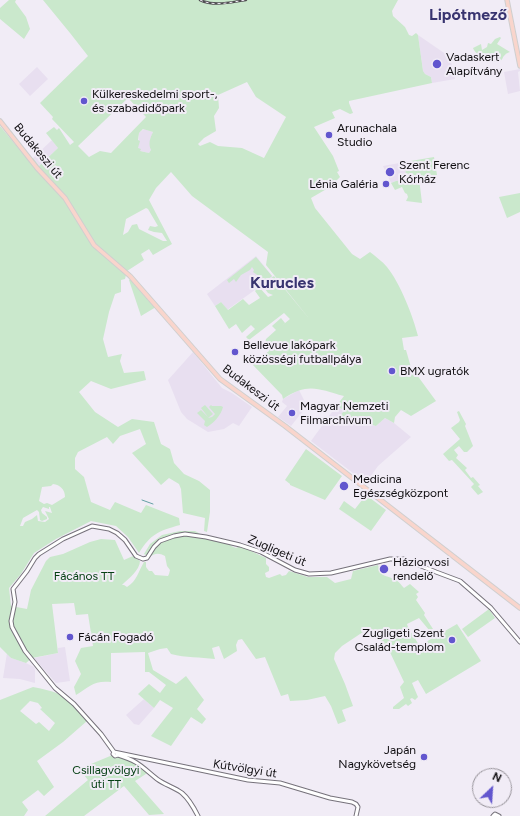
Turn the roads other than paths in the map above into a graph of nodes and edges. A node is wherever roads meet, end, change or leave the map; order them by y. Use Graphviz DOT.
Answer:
graph roads {
  1 [pos="507,0"];
  2 [pos="520,66"];
  3 [pos="0,121"];
  4 [pos="520,608"];
  5 [pos="520,642"];
  6 [pos="116,753"];
  7 [pos="493,815"];
  8 [pos="198,816"];
  9 [pos="356,816"];
  10 [pos="499,816"];
  1 -- 2 [label="main road"];
  3 -- 4 [label="main road, Budakeszi út"];
  5 -- 6 [label="street, Zugligeti út"];
  6 -- 8 [label="street"];
  6 -- 9 [label="street, Kútvölgyi út"];
  7 -- 10 [label="street"];
}
